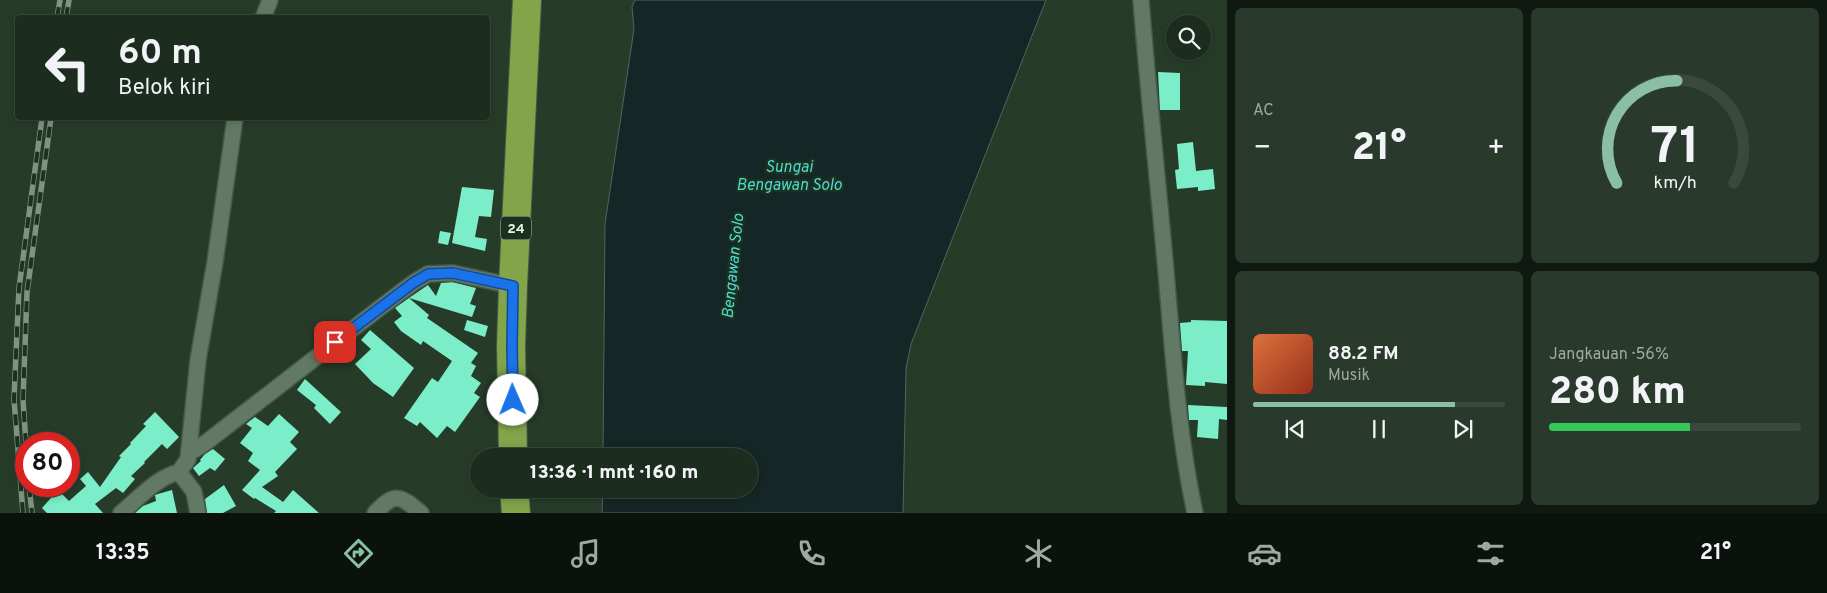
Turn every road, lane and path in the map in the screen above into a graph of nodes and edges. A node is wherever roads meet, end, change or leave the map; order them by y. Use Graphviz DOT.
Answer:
graph roads {
  1 [pos="270,0"];
  2 [pos="527,0"];
  3 [pos="1140,0"];
  4 [pos="264,15"];
  5 [pos="235,120"];
  6 [pos="513,286"];
  7 [pos="513,448"];
  8 [pos="189,453"];
  9 [pos="179,472"];
  10 [pos="515,498"];
  11 [pos="121,513"];
  12 [pos="198,513"];
  13 [pos="375,513"];
  14 [pos="421,513"];
  15 [pos="516,513"];
  16 [pos="1195,513"];
  1 -- 4 [label="street"];
  2 -- 6 [label="highway, 24"];
  3 -- 16 [label="street"];
  5 -- 8 [label="street"];
  6 -- 7 [label="highway, 24"];
  6 -- 8 [label="street"];
  8 -- 9 [label="street"];
  9 -- 11 [label="street"];
  9 -- 12 [label="street"];
  10 -- 15 [label="highway"];
  13 -- 14 [label="street"];
}
